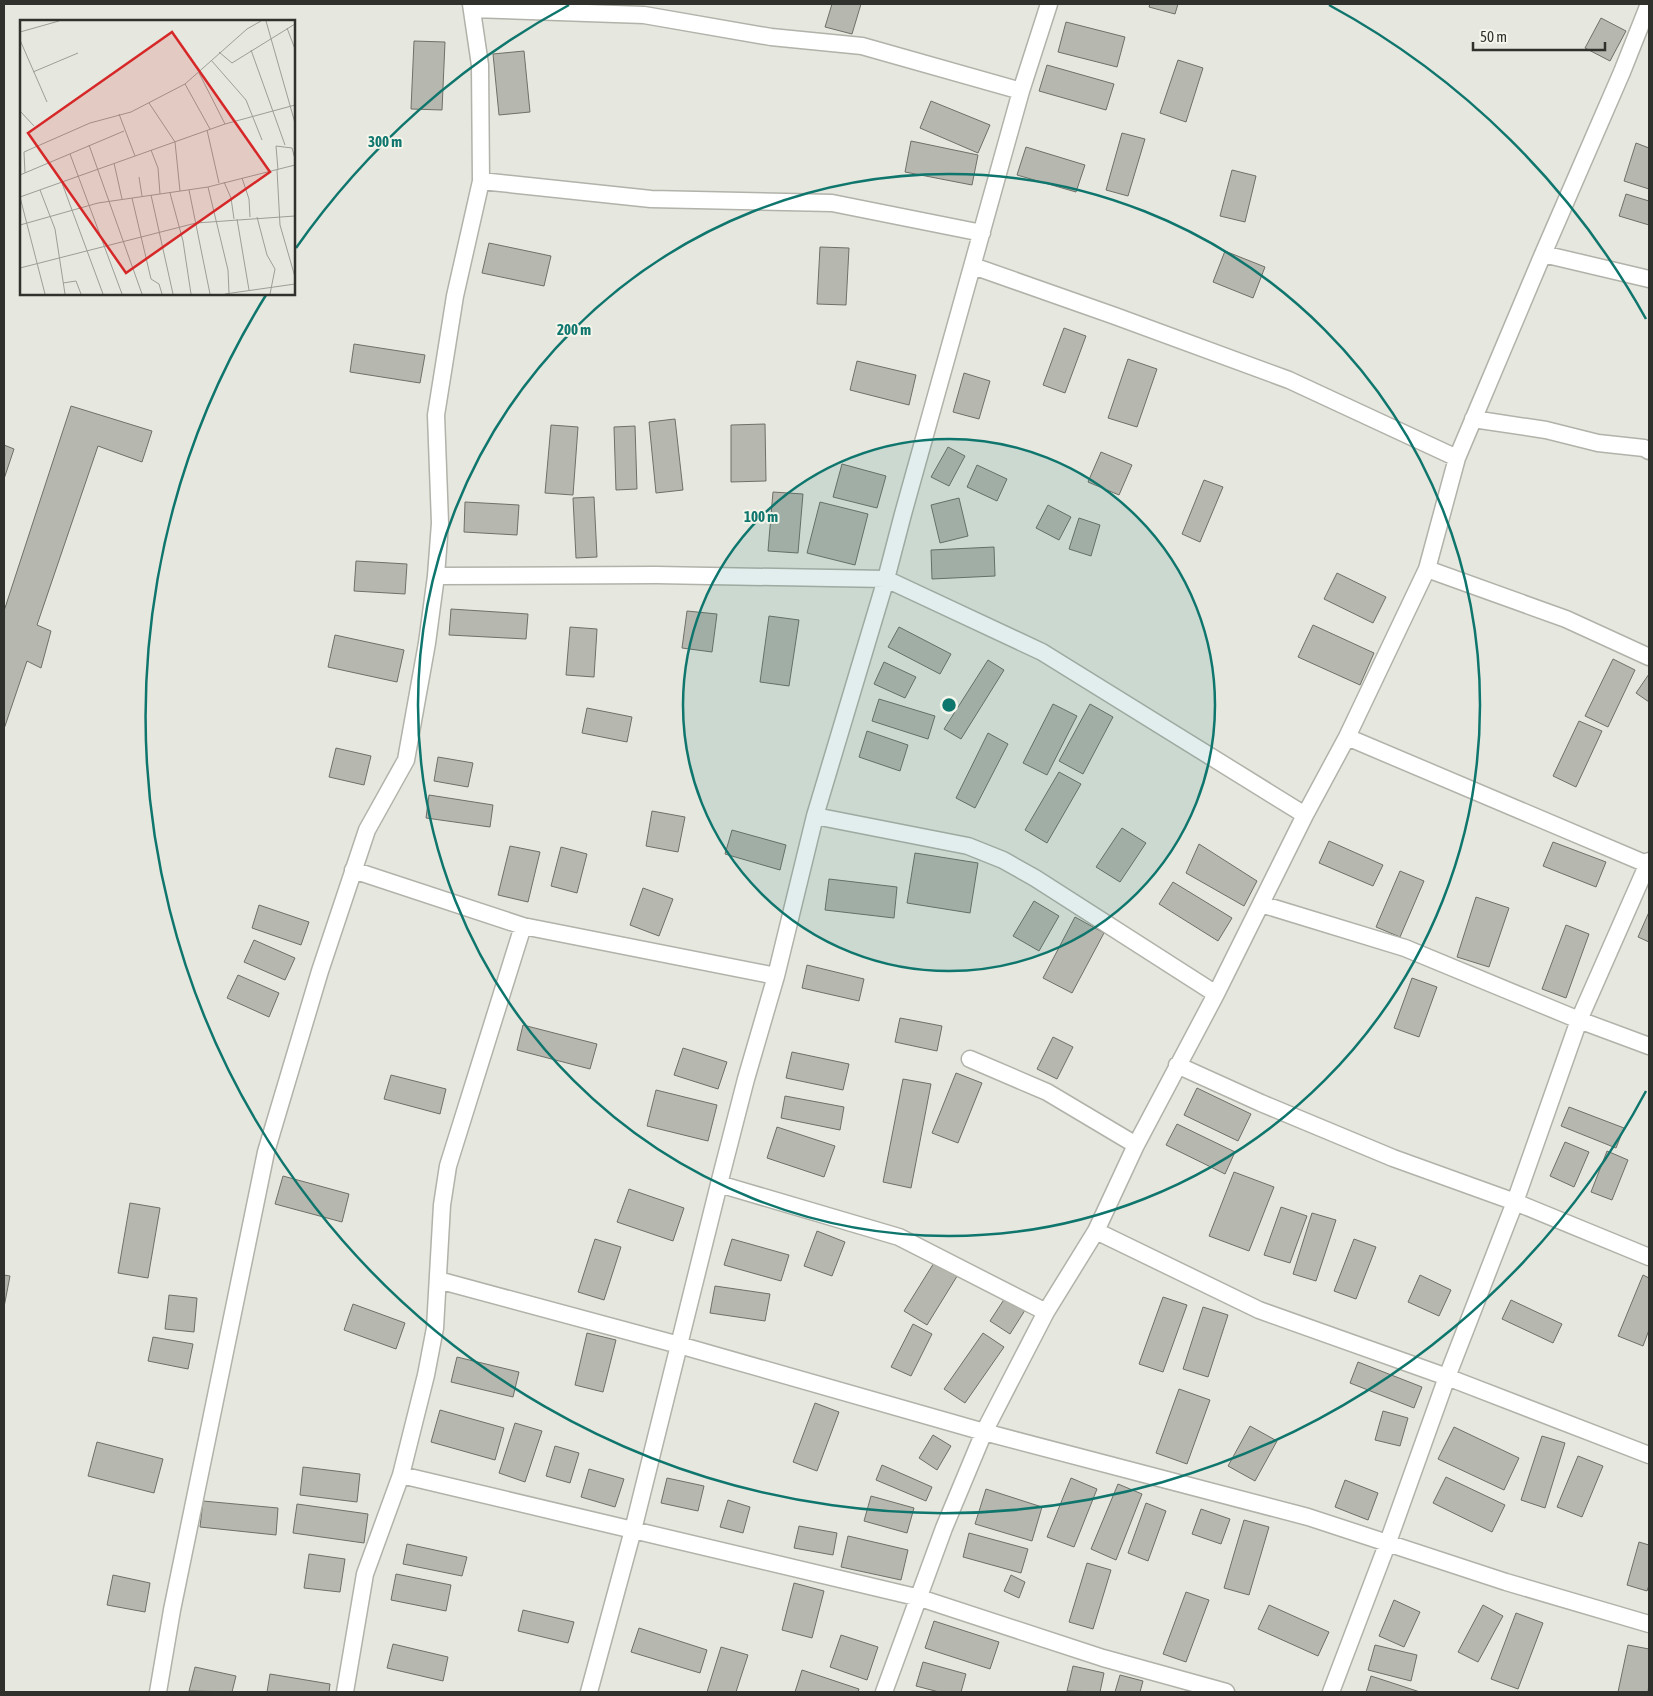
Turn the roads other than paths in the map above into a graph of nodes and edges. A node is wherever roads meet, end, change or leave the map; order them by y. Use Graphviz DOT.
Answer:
graph roads {
  1 [pos="1049,4"];
  2 [pos="1649,4"];
  3 [pos="471,7"];
  4 [pos="1021,91"];
  5 [pos="482,181"];
  6 [pos="982,233"];
  7 [pos="1542,254"];
  8 [pos="972,266"];
  9 [pos="1649,279"];
  10 [pos="1473,419"];
  11 [pos="1649,451"];
  12 [pos="1457,458"];
  13 [pos="1427,569"];
  14 [pos="436,576"];
  15 [pos="886,579"];
  16 [pos="1649,657"];
  17 [pos="1346,737"];
  18 [pos="1304,814"];
  19 [pos="815,816"];
  20 [pos="1649,863"];
  21 [pos="354,870"];
  22 [pos="1261,904"];
  23 [pos="523,926"];
  24 [pos="776,976"];
  25 [pos="1216,994"];
  26 [pos="1579,1020"];
  27 [pos="1649,1046"];
  28 [pos="970,1059"];
  29 [pos="1178,1065"];
  30 [pos="1136,1145"];
  31 [pos="719,1184"];
  32 [pos="1515,1202"];
  33 [pos="1096,1230"];
  34 [pos="1649,1258"];
  35 [pos="438,1280"];
  36 [pos="1046,1312"];
  37 [pos="679,1345"];
  38 [pos="1447,1377"];
  39 [pos="984,1432"];
  40 [pos="1649,1455"];
  41 [pos="401,1475"];
  42 [pos="633,1530"];
  43 [pos="1388,1542"];
  44 [pos="920,1598"];
  45 [pos="1649,1624"];
  46 [pos="158,1692"];
  47 [pos="345,1692"];
  48 [pos="590,1692"];
  49 [pos="884,1692"];
  50 [pos="1226,1692"];
  51 [pos="1332,1692"];
  1 -- 4 [label="street"];
  2 -- 7 [label="street"];
  3 -- 4 [label="street"];
  3 -- 5 [label="street"];
  4 -- 6 [label="street"];
  5 -- 6 [label="street"];
  5 -- 14 [label="street"];
  6 -- 8 [label="street"];
  7 -- 9 [label="street"];
  7 -- 10 [label="street"];
  8 -- 12 [label="street"];
  8 -- 15 [label="street"];
  10 -- 11 [label="street"];
  10 -- 12 [label="street"];
  12 -- 13 [label="street"];
  13 -- 16 [label="street"];
  13 -- 17 [label="street"];
  14 -- 15 [label="street"];
  14 -- 21 [label="street"];
  15 -- 18 [label="street"];
  15 -- 19 [label="street"];
  17 -- 18 [label="street"];
  17 -- 20 [label="street"];
  18 -- 22 [label="street"];
  19 -- 24 [label="street"];
  19 -- 25 [label="street"];
  20 -- 26 [label="street"];
  21 -- 23 [label="street"];
  21 -- 46 [label="street"];
  22 -- 25 [label="street"];
  22 -- 26 [label="street"];
  23 -- 24 [label="street"];
  23 -- 35 [label="street"];
  24 -- 31 [label="street"];
  25 -- 29 [label="street"];
  26 -- 27 [label="street"];
  26 -- 32 [label="street"];
  28 -- 30 [label="street"];
  29 -- 30 [label="street"];
  29 -- 32 [label="street"];
  30 -- 33 [label="street"];
  31 -- 36 [label="street"];
  31 -- 37 [label="street"];
  32 -- 34 [label="street"];
  32 -- 38 [label="street"];
  33 -- 36 [label="street"];
  33 -- 38 [label="street"];
  35 -- 37 [label="street"];
  35 -- 41 [label="street"];
  36 -- 39 [label="street"];
  37 -- 39 [label="street"];
  37 -- 42 [label="street"];
  38 -- 40 [label="street"];
  38 -- 43 [label="street"];
  39 -- 43 [label="street"];
  39 -- 44 [label="street"];
  41 -- 42 [label="street"];
  41 -- 47 [label="street"];
  42 -- 44 [label="street"];
  42 -- 48 [label="street"];
  43 -- 45 [label="street"];
  43 -- 51 [label="street"];
  44 -- 49 [label="street"];
  44 -- 50 [label="street"];
}
